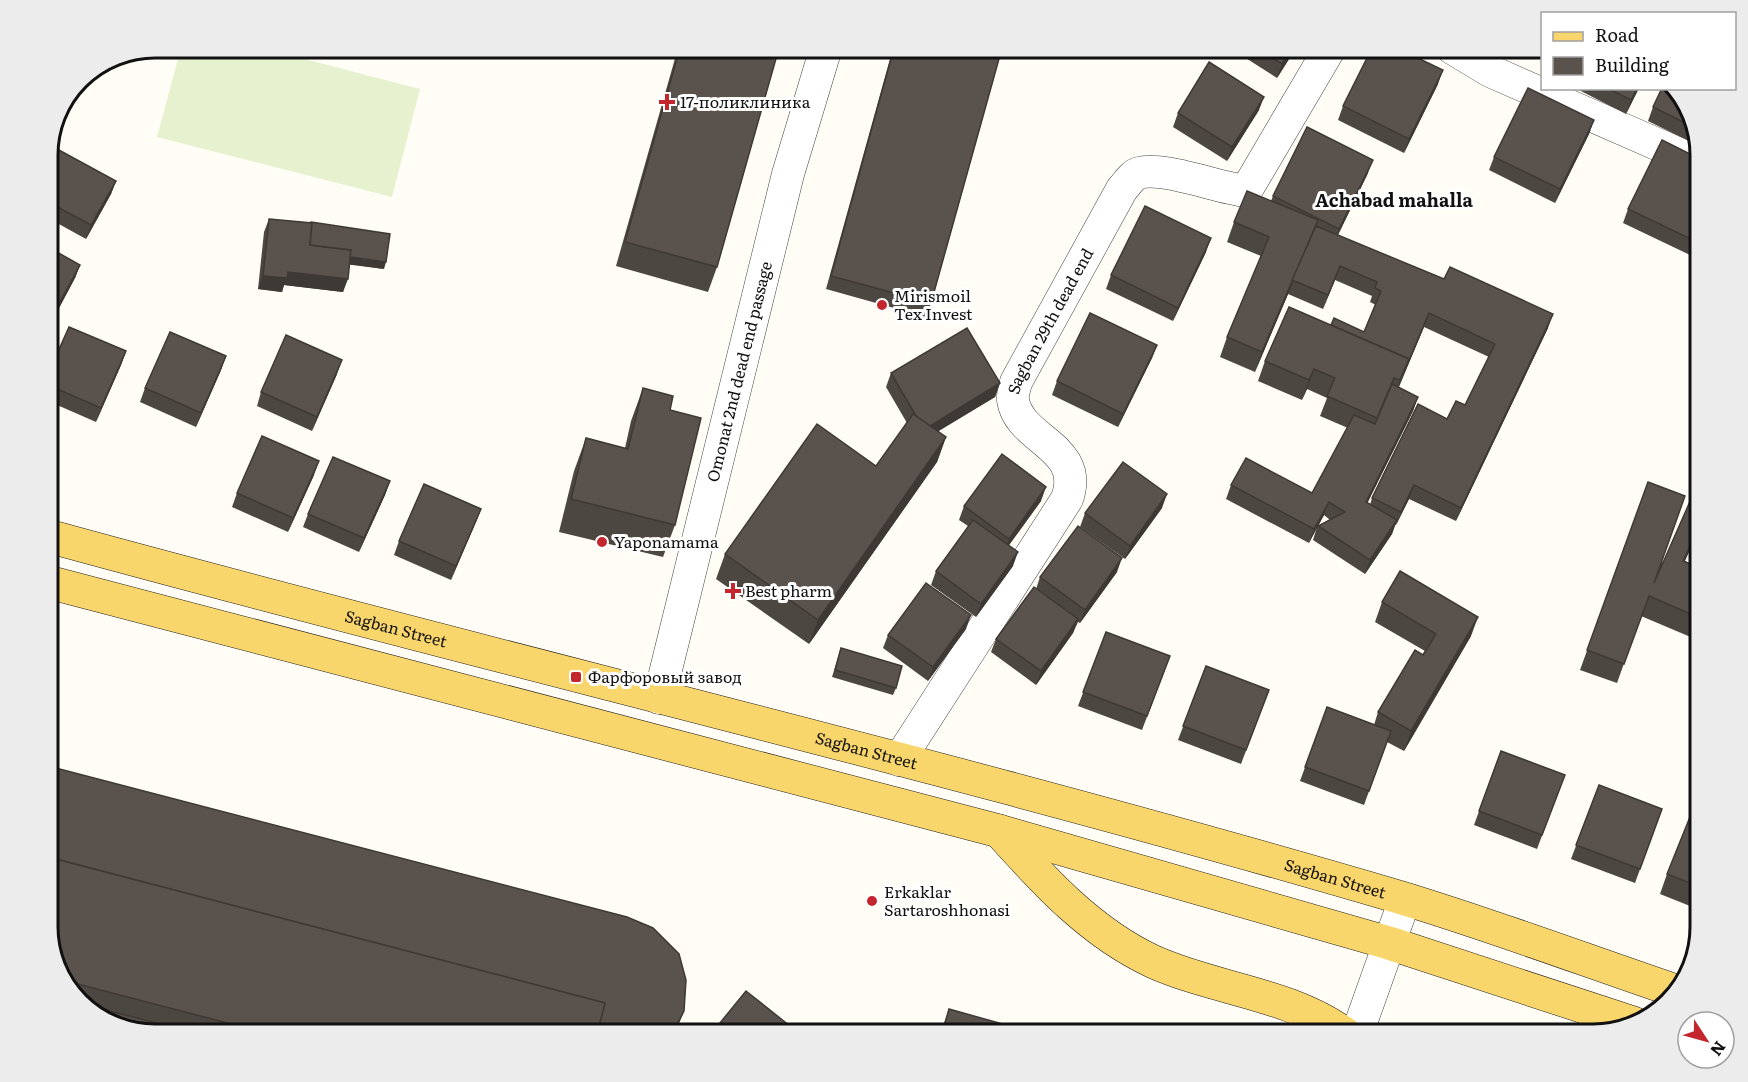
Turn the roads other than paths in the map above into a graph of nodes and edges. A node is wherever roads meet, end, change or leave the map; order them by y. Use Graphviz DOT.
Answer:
graph roads {
  1 [pos="823,58"];
  2 [pos="1324,58"];
  3 [pos="1469,58"];
  4 [pos="1689,158"];
  5 [pos="59,539"];
  6 [pos="59,585"];
  7 [pos="659,698"];
  8 [pos="899,760"];
  9 [pos="999,831"];
  10 [pos="1405,899"];
  11 [pos="1389,943"];
  12 [pos="1668,988"];
  13 [pos="1621,1019"];
  14 [pos="1329,1024"];
  15 [pos="1361,1024"];
  1 -- 7 [label="street, Omonat 2nd dead end passage"];
  2 -- 8 [label="street, Sagban 29th dead end"];
  3 -- 4 [label="street"];
  5 -- 7 [label="main road, Sagban Street"];
  6 -- 9 [label="main road"];
  7 -- 8 [label="main road, Sagban Street"];
  8 -- 10 [label="main road, Sagban Street"];
  9 -- 11 [label="main road"];
  9 -- 14 [label="main road"];
  10 -- 11 [label="street"];
  10 -- 12 [label="main road, Sagban Street"];
  11 -- 13 [label="main road"];
  11 -- 15 [label="street"];
}
